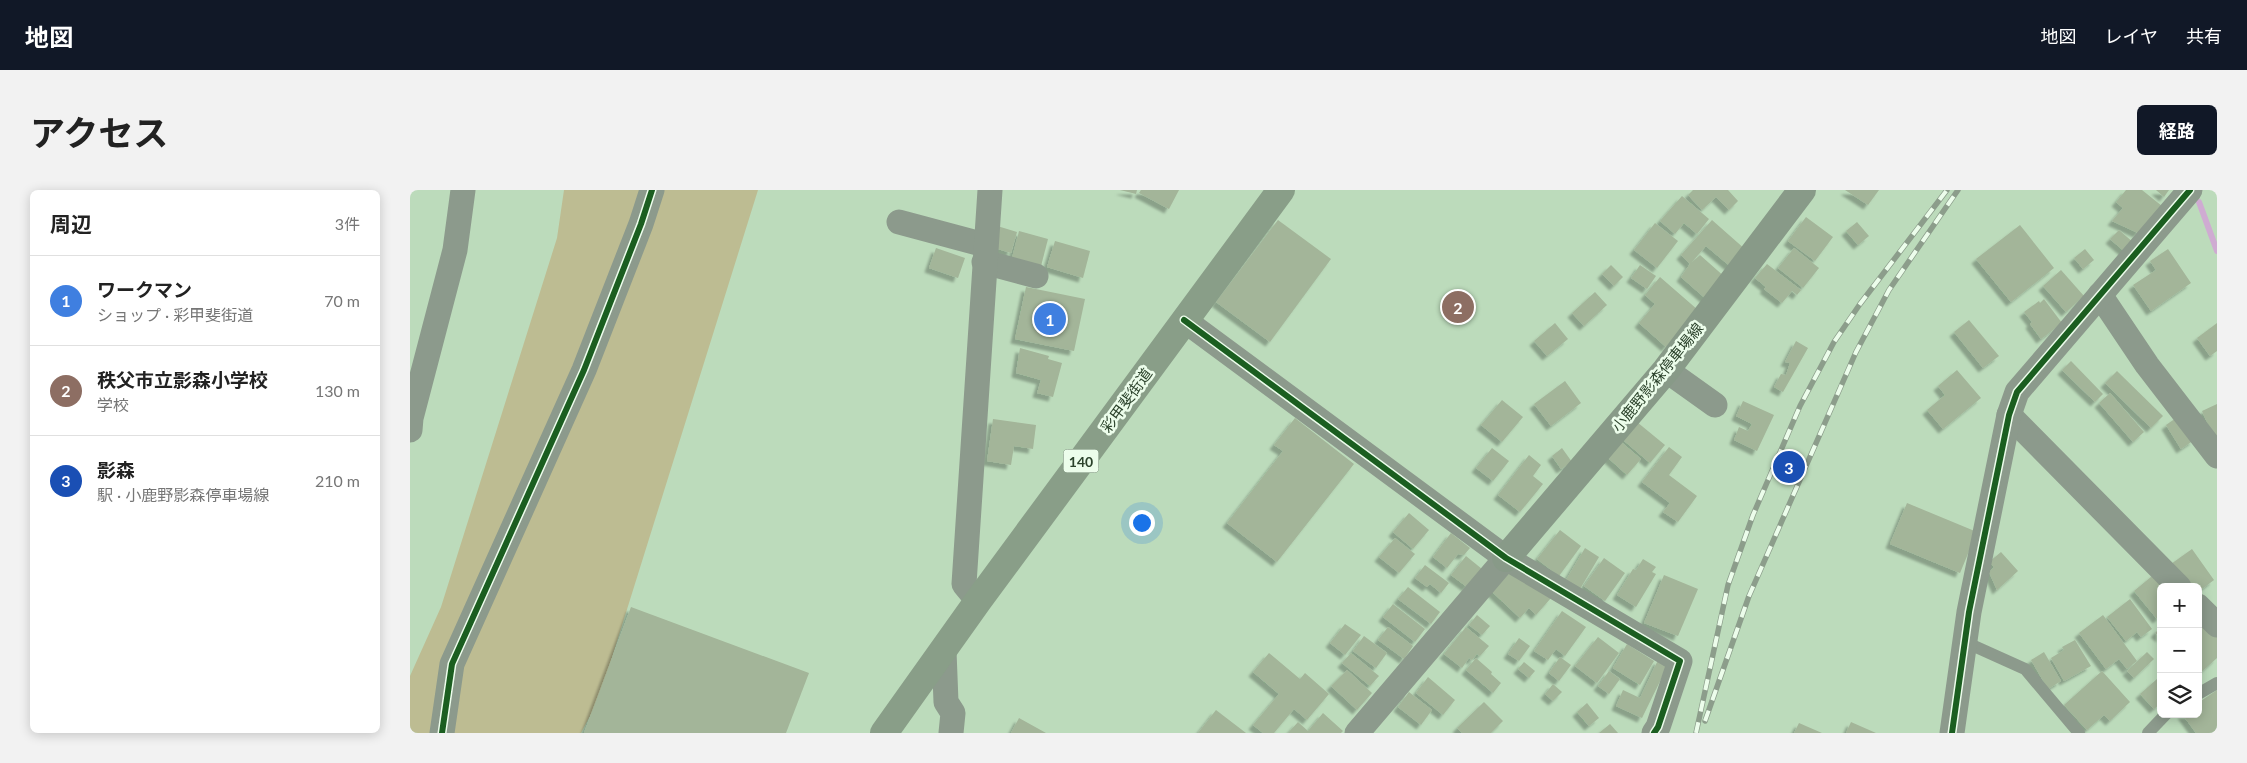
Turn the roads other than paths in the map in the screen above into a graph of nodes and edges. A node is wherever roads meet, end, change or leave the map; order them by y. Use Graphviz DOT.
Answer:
graph roads {
  1 [pos="463,190"];
  2 [pos="652,190"];
  3 [pos="990,190"];
  4 [pos="1281,190"];
  5 [pos="1802,190"];
  6 [pos="2190,190"];
  7 [pos="899,222"];
  8 [pos="984,253"];
  9 [pos="1036,276"];
  10 [pos="2100,295"];
  11 [pos="1184,320"];
  12 [pos="1666,370"];
  13 [pos="1715,405"];
  14 [pos="2009,415"];
  15 [pos="410,430"];
  16 [pos="2217,456"];
  17 [pos="1506,558"];
  18 [pos="2175,583"];
  19 [pos="978,600"];
  20 [pos="2202,610"];
  21 [pos="2217,625"];
  22 [pos="1965,642"];
  23 [pos="944,651"];
  24 [pos="2217,683"];
  25 [pos="2202,692"];
  26 [pos="2162,718"];
  27 [pos="442,733"];
  28 [pos="884,733"];
  29 [pos="950,733"];
  30 [pos="1357,733"];
  31 [pos="1654,733"];
  32 [pos="1952,733"];
  33 [pos="2079,733"];
  34 [pos="2148,733"];
  1 -- 15 [label="street"];
  2 -- 27 [label="street"];
  3 -- 8 [label="street"];
  4 -- 11 [label="highway, 彩甲斐街道 / 140"];
  5 -- 12 [label="main road, 小鹿野影森停車場線"];
  6 -- 10 [label="street"];
  7 -- 8 [label="street"];
  8 -- 9 [label="street"];
  8 -- 19 [label="street"];
  10 -- 14 [label="street"];
  10 -- 16 [label="street"];
  11 -- 17 [label="street"];
  11 -- 19 [label="highway, 彩甲斐街道 / 140"];
  12 -- 13 [label="street"];
  12 -- 17 [label="main road, 小鹿野影森停車場線"];
  14 -- 18 [label="street"];
  14 -- 22 [label="street"];
  17 -- 30 [label="street"];
  17 -- 31 [label="street"];
  19 -- 23 [label="highway, 彩甲斐街道 / 140"];
  20 -- 21 [label="street"];
  22 -- 32 [label="street"];
  22 -- 33 [label="lane"];
  23 -- 28 [label="highway, 彩甲斐街道 / 140"];
  23 -- 29 [label="street"];
  24 -- 25 [label="lane"];
  26 -- 34 [label="lane"];
}
